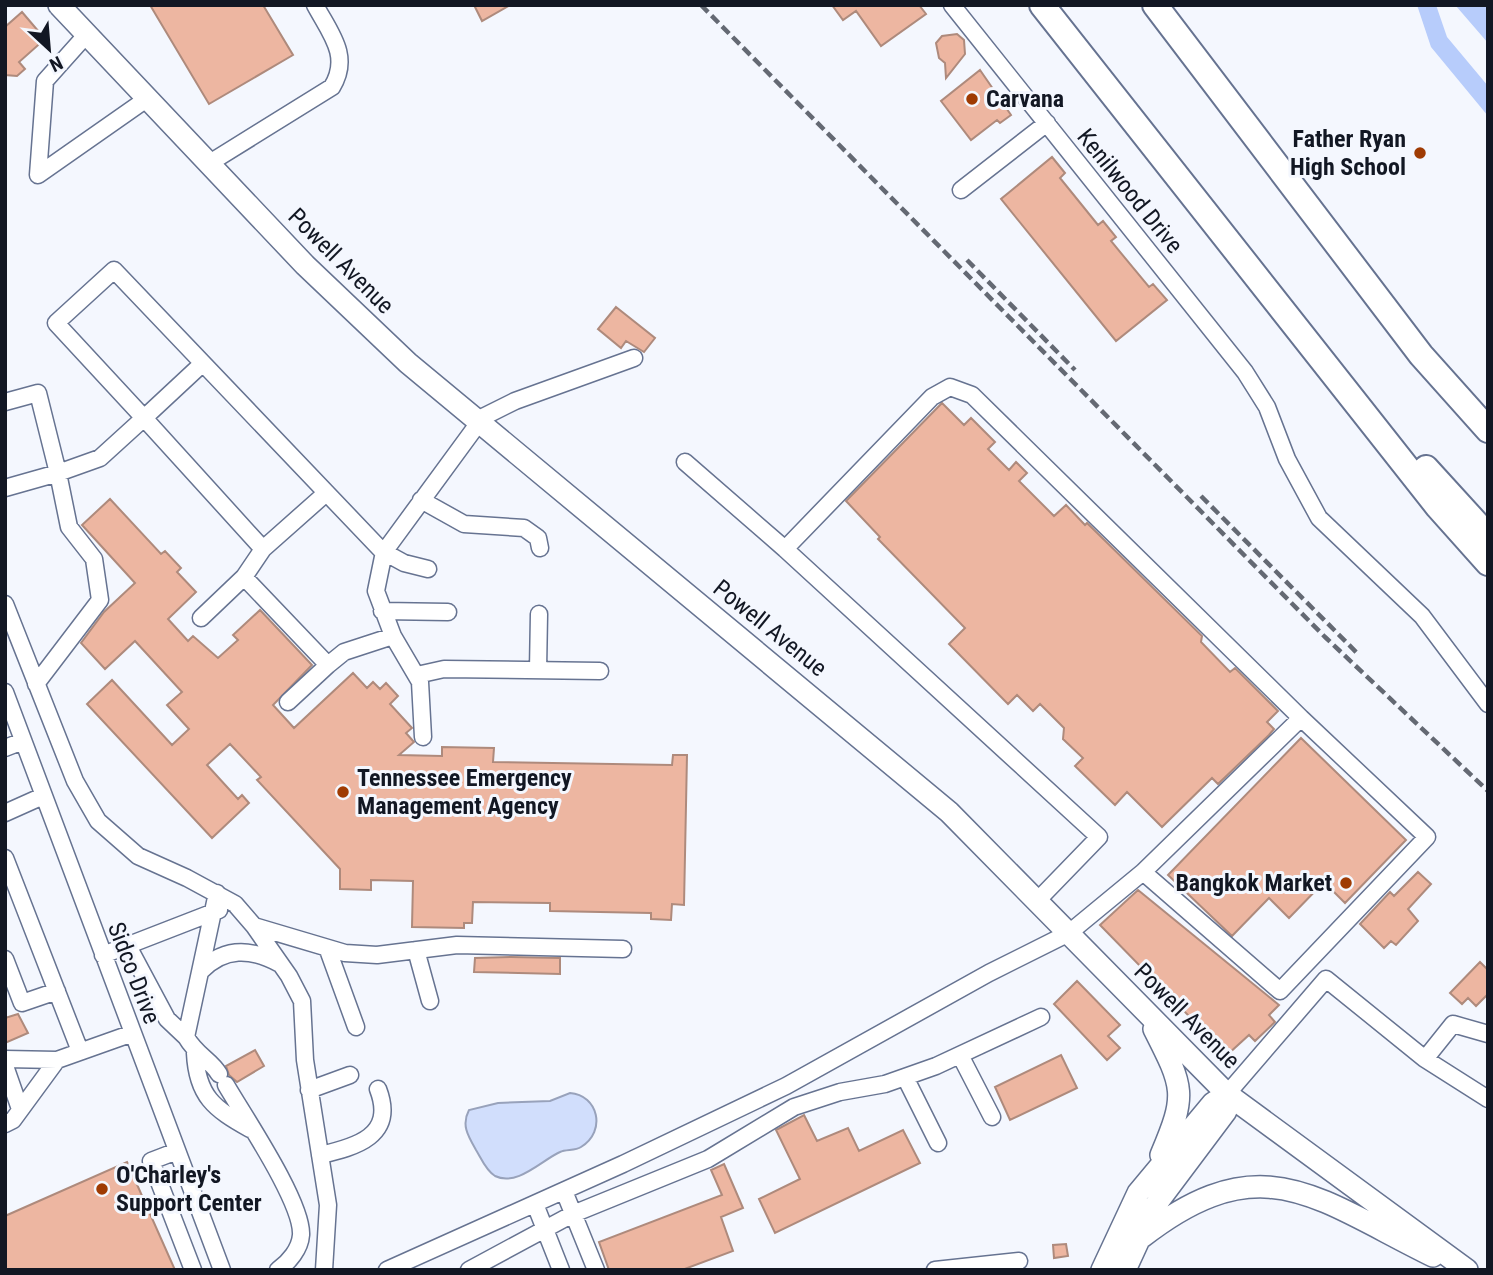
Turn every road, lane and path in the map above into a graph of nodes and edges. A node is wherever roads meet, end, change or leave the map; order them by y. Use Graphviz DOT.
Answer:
graph roads {
  1 [pos="59,5"];
  2 [pos="315,5"];
  3 [pos="952,5"];
  4 [pos="1042,5"];
  5 [pos="1155,5"];
  6 [pos="87,34"];
  7 [pos="148,98"];
  8 [pos="1047,123"];
  9 [pos="208,164"];
  10 [pos="961,190"];
  11 [pos="1254,273"];
  12 [pos="634,358"];
  13 [pos="202,363"];
  14 [pos="5,402"];
  15 [pos="144,418"];
  16 [pos="477,423"];
  17 [pos="1488,430"];
  18 [pos="685,462"];
  19 [pos="58,473"];
  20 [pos="5,488"];
  21 [pos="325,494"];
  22 [pos="421,500"];
  23 [pos="1488,536"];
  24 [pos="540,548"];
  25 [pos="263,549"];
  26 [pos="785,549"];
  27 [pos="384,553"];
  28 [pos="1488,562"];
  29 [pos="428,569"];
  30 [pos="244,576"];
  31 [pos="5,604"];
  32 [pos="382,611"];
  33 [pos="448,612"];
  34 [pos="539,614"];
  35 [pos="201,618"];
  36 [pos="393,636"];
  37 [pos="328,665"];
  38 [pos="538,670"];
  39 [pos="600,671"];
  40 [pos="417,675"];
  41 [pos="36,684"];
  42 [pos="5,692"];
  43 [pos="288,702"];
  44 [pos="1488,704"];
  45 [pos="1301,718"];
  46 [pos="423,737"];
  47 [pos="23,741"];
  48 [pos="5,748"];
  49 [pos="44,796"];
  50 [pos="5,813"];
  51 [pos="5,858"];
  52 [pos="1143,872"];
  53 [pos="217,893"];
  54 [pos="1037,901"];
  55 [pos="235,904"];
  56 [pos="213,913"];
  57 [pos="254,926"];
  58 [pos="1069,933"];
  59 [pos="128,946"];
  60 [pos="623,949"];
  61 [pos="328,950"];
  62 [pos="416,950"];
  63 [pos="103,955"];
  64 [pos="5,958"];
  65 [pos="1307,963"];
  66 [pos="281,964"];
  67 [pos="201,971"];
  68 [pos="1326,979"];
  69 [pos="57,991"];
  70 [pos="430,1001"];
  71 [pos="1145,1012"];
  72 [pos="1041,1017"];
  73 [pos="356,1027"];
  74 [pos="133,1033"];
  75 [pos="1488,1034"];
  76 [pos="186,1037"];
  77 [pos="80,1051"];
  78 [pos="195,1053"];
  79 [pos="960,1055"];
  80 [pos="5,1059"];
  81 [pos="1425,1059"];
  82 [pos="57,1060"];
  83 [pos="5,1066"];
  84 [pos="350,1075"];
  85 [pos="905,1077"];
  86 [pos="378,1089"];
  87 [pos="309,1090"];
  88 [pos="1227,1094"];
  89 [pos="1488,1099"];
  90 [pos="20,1109"];
  91 [pos="992,1117"];
  92 [pos="5,1124"];
  93 [pos="252,1130"];
  94 [pos="676,1138"];
  95 [pos="938,1143"];
  96 [pos="177,1151"];
  97 [pos="320,1155"];
  98 [pos="688,1167"];
  99 [pos="1153,1172"];
  100 [pos="564,1191"];
  101 [pos="535,1204"];
  102 [pos="573,1214"];
  103 [pos="545,1229"];
  104 [pos="1142,1237"];
  105 [pos="1019,1261"];
  106 [pos="193,1270"];
  107 [pos="222,1270"];
  108 [pos="278,1270"];
  109 [pos="324,1270"];
  110 [pos="387,1270"];
  111 [pos="469,1270"];
  112 [pos="561,1270"];
  113 [pos="596,1270"];
  114 [pos="935,1270"];
  115 [pos="1102,1270"];
  116 [pos="1125,1270"];
  117 [pos="1461,1270"];
  118 [pos="1467,1270"];
  1 -- 6 [label="main road, Powell Avenue"];
  2 -- 9 [label="street"];
  3 -- 8 [label="street, Kenilwood Drive"];
  4 -- 11 [label="highway"];
  5 -- 17 [label="highway"];
  6 -- 7 [label="main road, Powell Avenue"];
  6 -- 7 [label="street"];
  7 -- 9 [label="main road, Powell Avenue"];
  8 -- 10 [label="street"];
  8 -- 44 [label="street, Kenilwood Drive"];
  9 -- 16 [label="main road, Powell Avenue"];
  11 -- 23 [label="highway"];
  11 -- 28 [label="highway"];
  12 -- 16 [label="street"];
  13 -- 15 [label="street"];
  13 -- 15 [label="street"];
  13 -- 21 [label="street"];
  14 -- 19 [label="street"];
  15 -- 19 [label="street"];
  15 -- 25 [label="street"];
  16 -- 22 [label="street"];
  16 -- 54 [label="main road, Powell Avenue"];
  18 -- 26 [label="street"];
  19 -- 20 [label="street"];
  19 -- 41 [label="street"];
  21 -- 25 [label="street"];
  21 -- 27 [label="street"];
  22 -- 24 [label="street"];
  22 -- 27 [label="street"];
  25 -- 30 [label="street"];
  26 -- 45 [label="street"];
  26 -- 54 [label="street"];
  27 -- 29 [label="street"];
  27 -- 32 [label="street"];
  30 -- 35 [label="street"];
  30 -- 37 [label="street"];
  31 -- 41 [label="street"];
  32 -- 33 [label="street"];
  32 -- 36 [label="street"];
  34 -- 38 [label="street"];
  36 -- 37 [label="street"];
  36 -- 40 [label="street"];
  37 -- 43 [label="street"];
  38 -- 39 [label="street"];
  38 -- 40 [label="street"];
  40 -- 46 [label="street"];
  41 -- 53 [label="street"];
  42 -- 47 [label="street, Sidco Drive"];
  45 -- 52 [label="street"];
  45 -- 65 [label="street"];
  47 -- 48 [label="street"];
  47 -- 49 [label="street, Sidco Drive"];
  49 -- 50 [label="street"];
  49 -- 63 [label="street, Sidco Drive"];
  51 -- 69 [label="street"];
  52 -- 58 [label="street"];
  52 -- 65 [label="street"];
  53 -- 55 [label="street"];
  53 -- 56 [label="street"];
  54 -- 58 [label="main road, Powell Avenue"];
  55 -- 56 [label="street"];
  55 -- 57 [label="street"];
  56 -- 59 [label="street"];
  56 -- 67 [label="street"];
  57 -- 61 [label="street"];
  57 -- 66 [label="street"];
  58 -- 71 [label="main road, Powell Avenue"];
  58 -- 94 [label="street"];
  59 -- 63 [label="street"];
  59 -- 76 [label="street"];
  60 -- 62 [label="street"];
  61 -- 62 [label="street"];
  61 -- 73 [label="street"];
  62 -- 70 [label="street"];
  63 -- 74 [label="street, Sidco Drive"];
  64 -- 69 [label="street"];
  65 -- 68 [label="street"];
  66 -- 67 [label="street"];
  66 -- 87 [label="street"];
  67 -- 76 [label="street"];
  68 -- 81 [label="street"];
  68 -- 88 [label="street"];
  69 -- 77 [label="street"];
  71 -- 88 [label="main road, Powell Avenue"];
  71 -- 99 [label="main road"];
  72 -- 79 [label="street"];
  74 -- 77 [label="street"];
  74 -- 96 [label="street, Sidco Drive"];
  75 -- 81 [label="street"];
  76 -- 78 [label="street"];
  77 -- 82 [label="street"];
  78 -- 93 [label="street"];
  78 -- 93 [label="street"];
  79 -- 85 [label="street"];
  79 -- 91 [label="street"];
  80 -- 82 [label="street"];
  81 -- 89 [label="street"];
  82 -- 90 [label="street"];
  83 -- 90 [label="street"];
  84 -- 87 [label="street"];
  85 -- 95 [label="street"];
  85 -- 98 [label="street"];
  86 -- 97 [label="street"];
  87 -- 97 [label="street"];
  88 -- 99 [label="main road"];
  88 -- 104 [label="main road"];
  88 -- 118 [label="main road, Powell Avenue"];
  90 -- 92 [label="street"];
  93 -- 108 [label="street"];
  94 -- 98 [label="street"];
  94 -- 100 [label="street"];
  96 -- 106 [label="street"];
  96 -- 107 [label="street, Sidco Drive"];
  97 -- 109 [label="street"];
  98 -- 102 [label="street"];
  99 -- 115 [label="main road"];
  100 -- 101 [label="street"];
  100 -- 102 [label="street"];
  101 -- 103 [label="street"];
  101 -- 110 [label="street"];
  102 -- 103 [label="street"];
  102 -- 113 [label="street"];
  103 -- 111 [label="street"];
  103 -- 112 [label="street"];
  104 -- 116 [label="main road"];
  104 -- 117 [label="main road"];
  105 -- 114 [label="street"];
}
